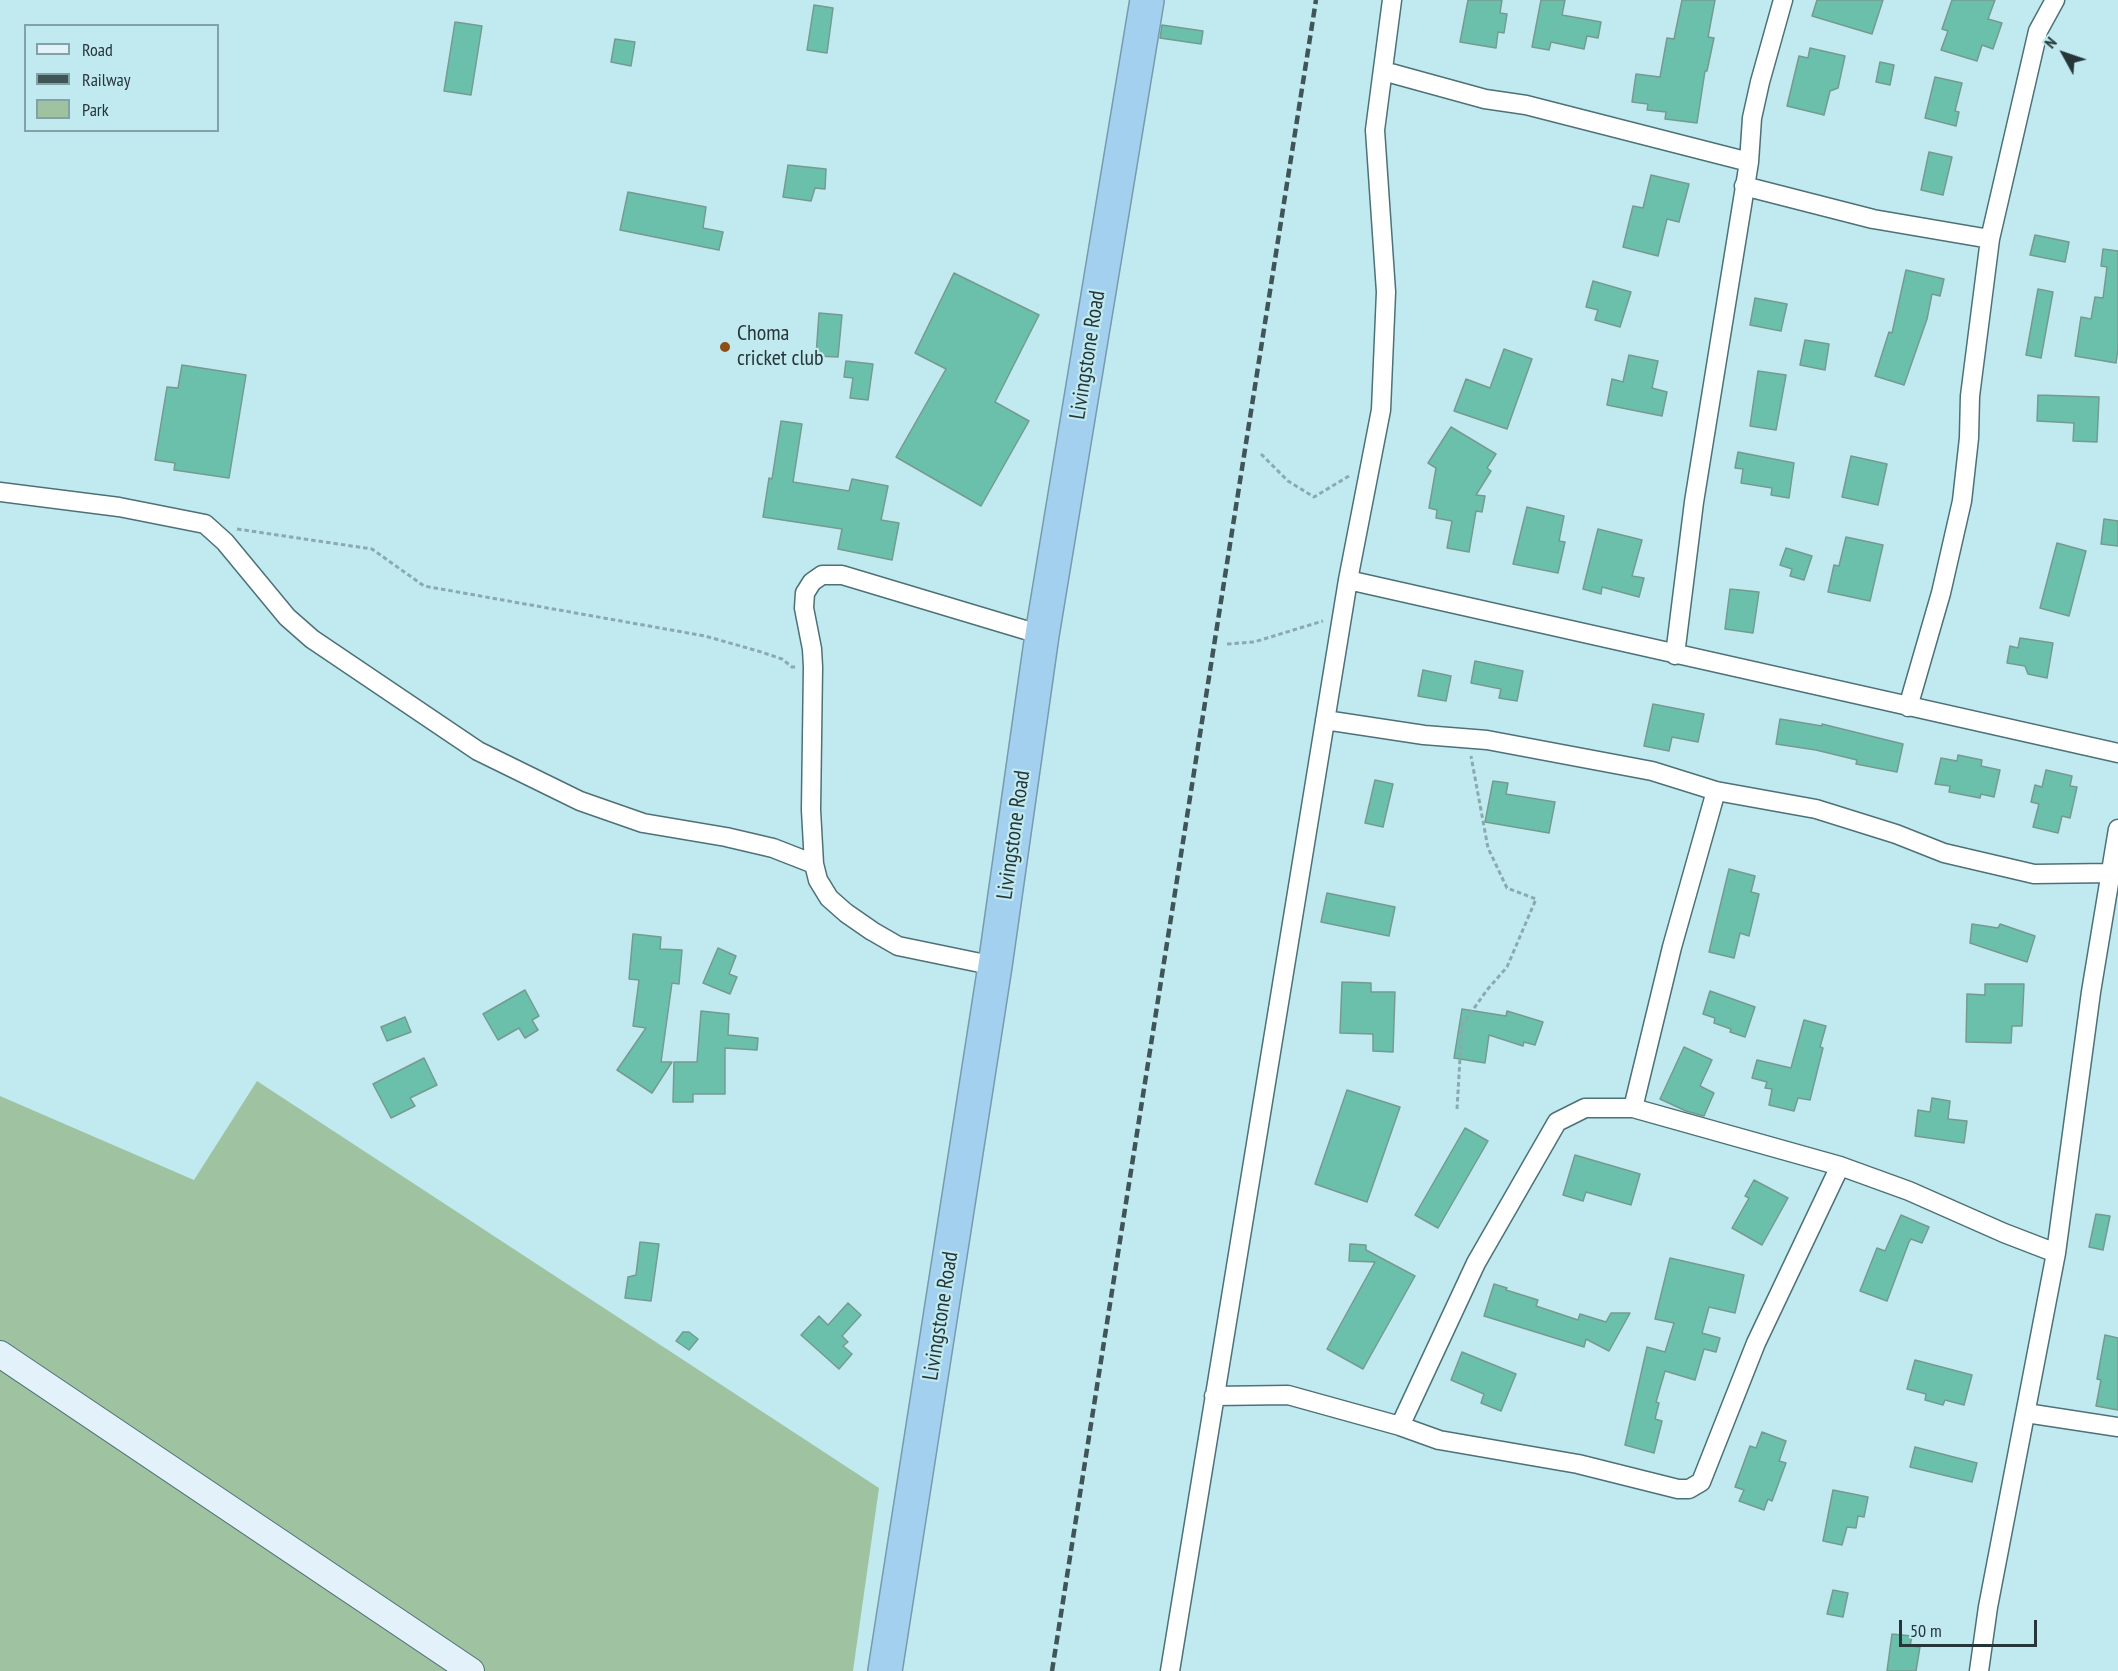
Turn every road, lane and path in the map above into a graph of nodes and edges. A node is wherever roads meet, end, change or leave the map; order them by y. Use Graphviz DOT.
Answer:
graph roads {
  1 [pos="1147,0"];
  2 [pos="1392,0"];
  3 [pos="1783,0"];
  4 [pos="2055,0"];
  5 [pos="1383,71"];
  6 [pos="1749,162"];
  7 [pos="1744,186"];
  8 [pos="1990,239"];
  9 [pos="1261,454"];
  10 [pos="1354,473"];
  11 [pos="0,492"];
  12 [pos="205,524"];
  13 [pos="1348,580"];
  14 [pos="1342,615"];
  15 [pos="1042,635"];
  16 [pos="1227,644"];
  17 [pos="1675,655"];
  18 [pos="813,667"];
  19 [pos="1908,707"];
  20 [pos="1325,720"];
  21 [pos="1468,738"];
  22 [pos="2118,753"];
  23 [pos="1716,791"];
  24 [pos="2118,829"];
  25 [pos="814,864"];
  26 [pos="2111,873"];
  27 [pos="2110,920"];
  28 [pos="995,966"];
  29 [pos="1633,1108"];
  30 [pos="1457,1109"];
  31 [pos="1840,1166"];
  32 [pos="2056,1253"];
  33 [pos="0,1354"];
  34 [pos="1214,1396"];
  35 [pos="2026,1413"];
  36 [pos="1400,1426"];
  37 [pos="2118,1427"];
  38 [pos="471,1671"];
  39 [pos="885,1671"];
  40 [pos="1170,1671"];
  41 [pos="1979,1671"];
  1 -- 15 [label="highway, Livingstone Road"];
  2 -- 5 [label="street"];
  3 -- 6 [label="street"];
  4 -- 8 [label="street"];
  5 -- 6 [label="street"];
  5 -- 13 [label="street"];
  6 -- 7 [label="street"];
  7 -- 8 [label="street"];
  7 -- 17 [label="street"];
  8 -- 19 [label="street"];
  9 -- 10 [label="path"];
  11 -- 12 [label="street"];
  12 -- 18 [label="path"];
  12 -- 25 [label="street"];
  13 -- 14 [label="street"];
  13 -- 17 [label="street"];
  14 -- 16 [label="path"];
  14 -- 20 [label="street"];
  15 -- 18 [label="street"];
  15 -- 28 [label="highway, Livingstone Road"];
  17 -- 19 [label="street"];
  18 -- 25 [label="street"];
  19 -- 22 [label="street"];
  20 -- 21 [label="street"];
  20 -- 34 [label="street"];
  21 -- 23 [label="street"];
  21 -- 30 [label="path"];
  23 -- 26 [label="street"];
  23 -- 29 [label="street"];
  24 -- 26 [label="street"];
  25 -- 28 [label="street"];
  26 -- 27 [label="street"];
  27 -- 32 [label="street"];
  28 -- 39 [label="highway, Livingstone Road"];
  29 -- 31 [label="street"];
  29 -- 36 [label="street"];
  31 -- 32 [label="street"];
  31 -- 36 [label="street"];
  32 -- 35 [label="street"];
  33 -- 38 [label="main road"];
  34 -- 36 [label="street"];
  34 -- 40 [label="street"];
  35 -- 37 [label="street"];
  35 -- 41 [label="street"];
}
